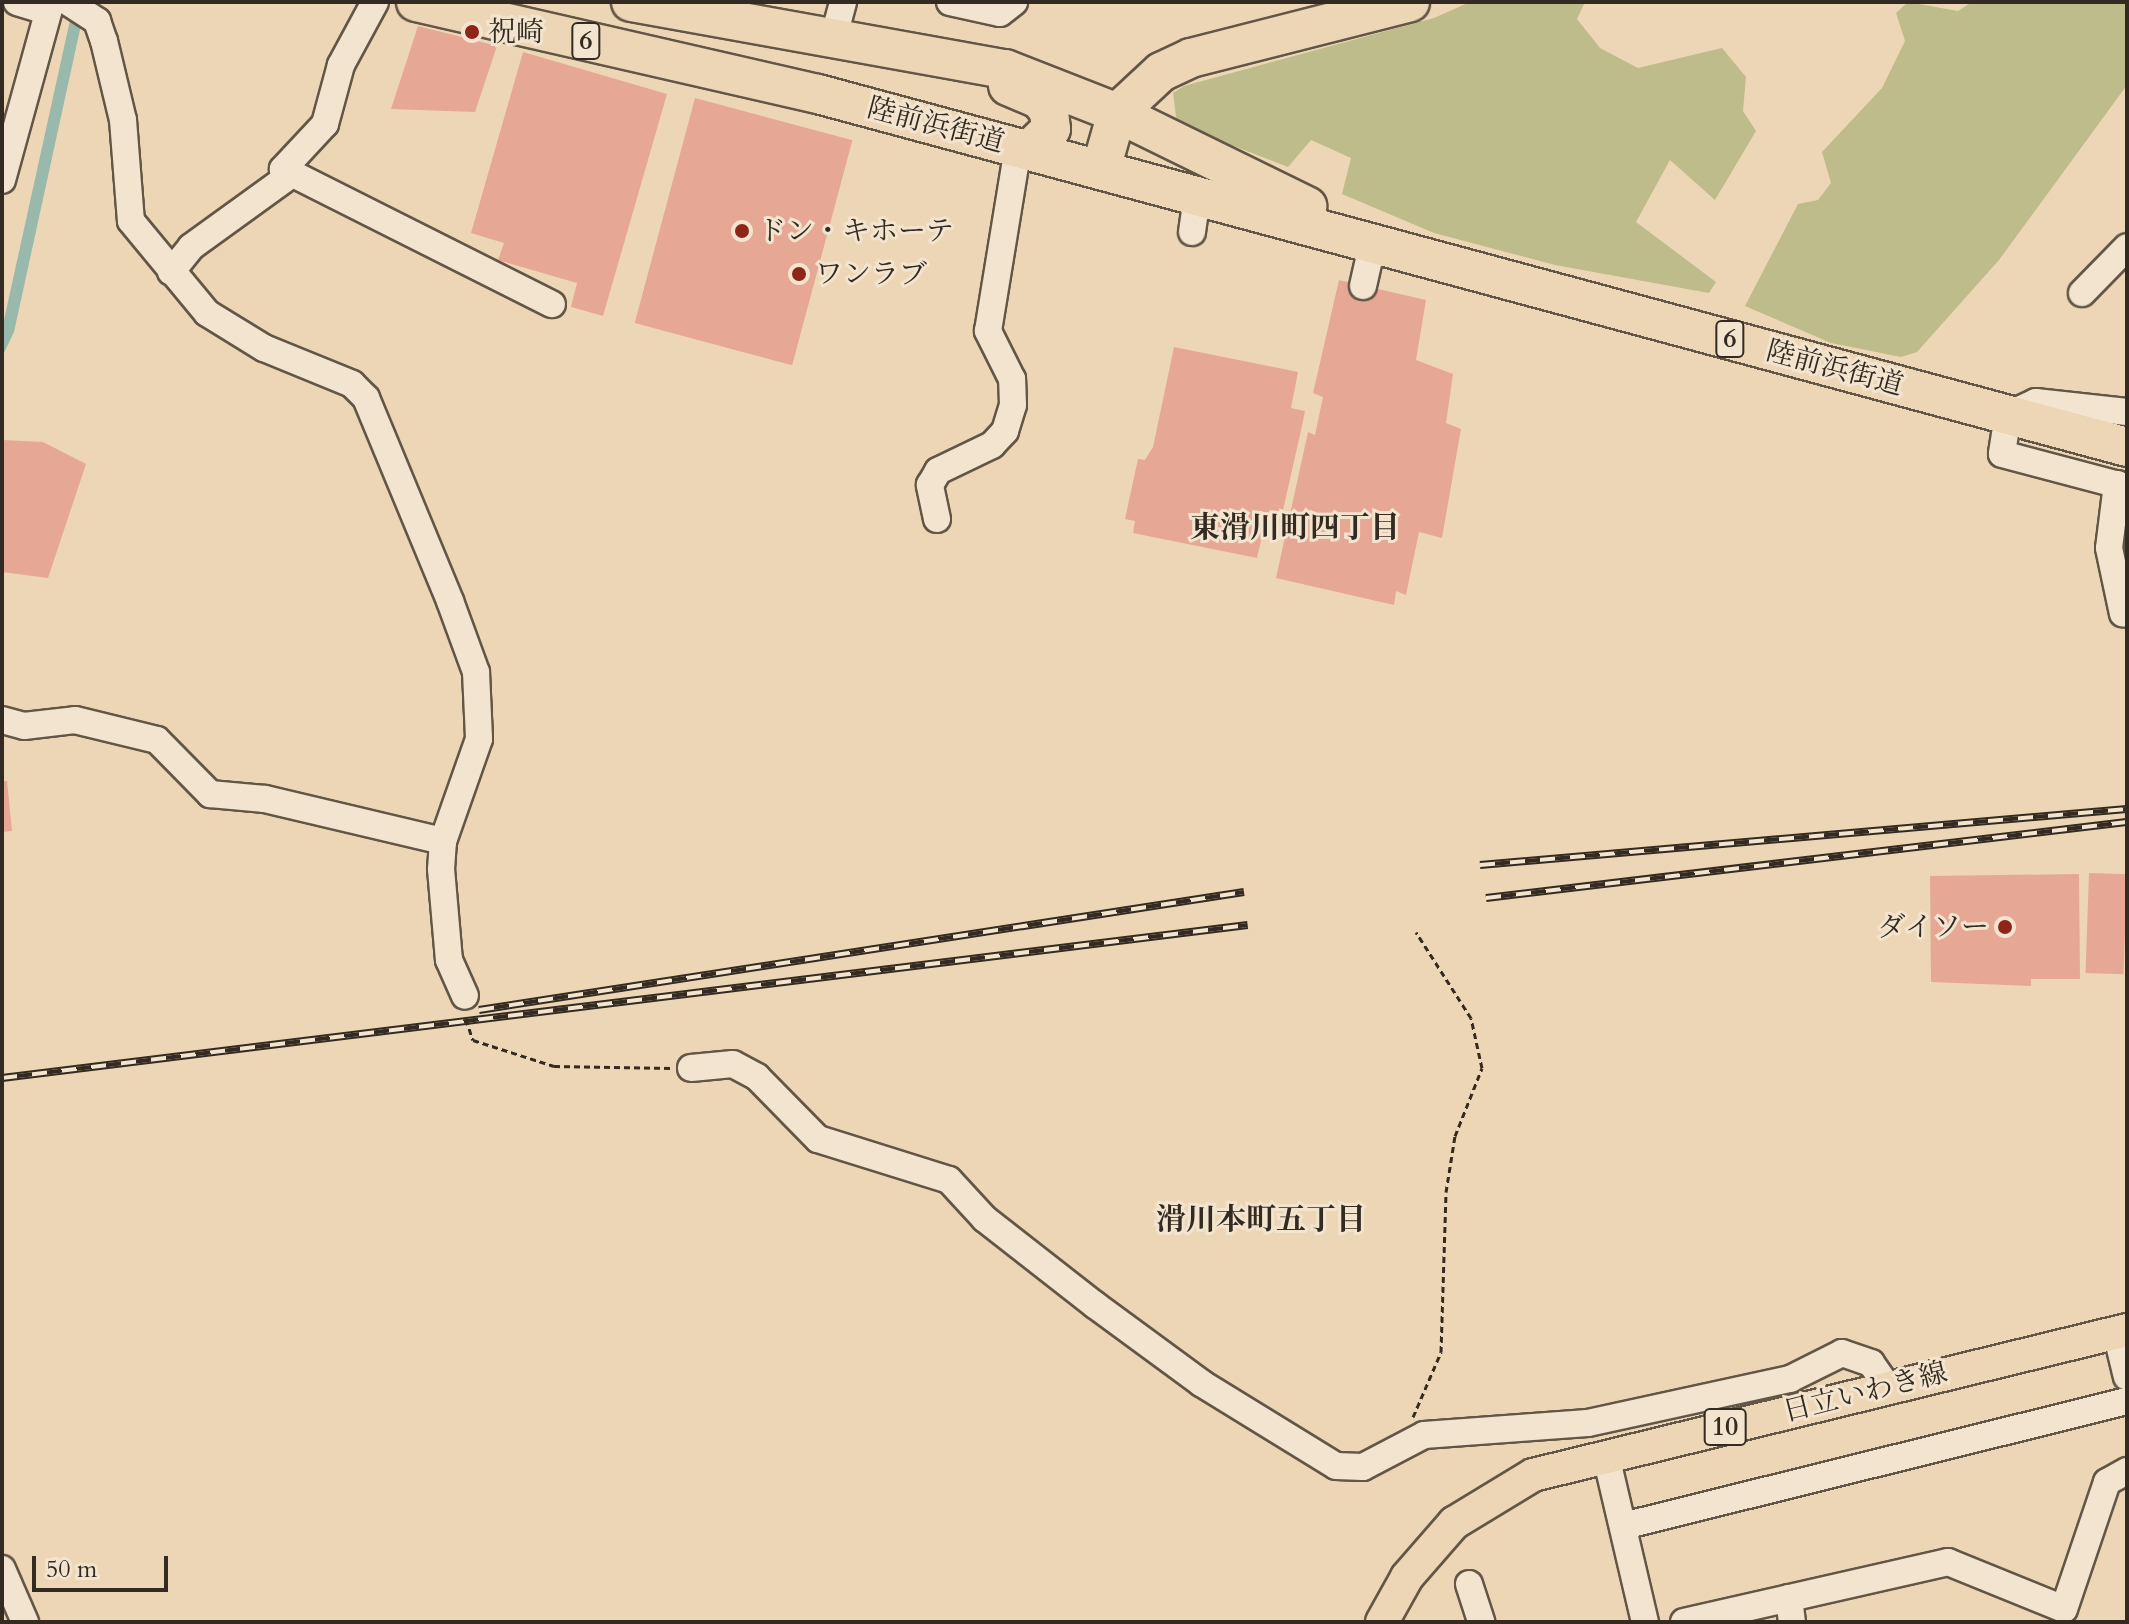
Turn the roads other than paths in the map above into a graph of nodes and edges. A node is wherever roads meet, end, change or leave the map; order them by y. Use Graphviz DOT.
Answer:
graph roads {
  1 [pos="17,2"];
  2 [pos="375,2"];
  3 [pos="416,2"];
  4 [pos="950,2"];
  5 [pos="1014,2"];
  6 [pos="1410,2"];
  7 [pos="652,4"];
  8 [pos="55,5"];
  9 [pos="733,11"];
  10 [pos="839,19"];
  11 [pos="950,55"];
  12 [pos="755,82"];
  13 [pos="818,94"];
  14 [pos="1117,113"];
  15 [pos="1024,148"];
  16 [pos="1101,169"];
  17 [pos="292,174"];
  18 [pos="2,180"];
  19 [pos="1197,195"];
  20 [pos="1192,232"];
  21 [pos="1372,246"];
  22 [pos="2127,247"];
  23 [pos="1451,263"];
  24 [pos="171,272"];
  25 [pos="1363,286"];
  26 [pos="2082,293"];
  27 [pos="552,304"];
  28 [pos="2127,412"];
  29 [pos="2008,415"];
  30 [pos="2127,447"];
  31 [pos="2122,485"];
  32 [pos="937,519"];
  33 [pos="2123,614"];
  34 [pos="2,720"];
  35 [pos="443,841"];
  36 [pos="465,996"];
  37 [pos="691,1068"];
  38 [pos="2122,1331"];
  39 [pos="2127,1377"];
  40 [pos="1887,1386"];
  41 [pos="2127,1401"];
  42 [pos="1606,1456"];
  43 [pos="2127,1471"];
  44 [pos="1623,1526"];
  45 [pos="2,1569"];
  46 [pos="1469,1584"];
  47 [pos="1790,1610"];
  48 [pos="2061,1615"];
  49 [pos="25,1622"];
  50 [pos="1382,1622"];
  51 [pos="1481,1622"];
  52 [pos="1645,1622"];
  53 [pos="1684,1622"];
  1 -- 8 [label="street"];
  2 -- 17 [label="street"];
  3 -- 12 [label="highway, 陸前浜街道 / 6"];
  4 -- 5 [label="street"];
  6 -- 14 [label="highway"];
  7 -- 9 [label="highway, 陸前浜街道 / 6"];
  7 -- 12 [label="highway"];
  8 -- 18 [label="street"];
  8 -- 24 [label="street"];
  9 -- 10 [label="highway, 陸前浜街道 / 6"];
  10 -- 11 [label="highway, 陸前浜街道 / 6"];
  10 -- 13 [label="highway"];
  11 -- 14 [label="highway, 陸前浜街道 / 6"];
  11 -- 15 [label="highway"];
  12 -- 13 [label="highway, 陸前浜街道 / 6"];
  13 -- 15 [label="highway, 陸前浜街道 / 6"];
  14 -- 16 [label="highway"];
  14 -- 23 [label="highway, 陸前浜街道 / 6"];
  15 -- 16 [label="highway, 陸前浜街道 / 6"];
  15 -- 32 [label="street"];
  16 -- 19 [label="highway, 陸前浜街道 / 6"];
  17 -- 24 [label="street"];
  17 -- 27 [label="street"];
  19 -- 20 [label="street"];
  19 -- 21 [label="highway, 陸前浜街道 / 6"];
  21 -- 23 [label="highway, 陸前浜街道 / 6"];
  21 -- 25 [label="street"];
  22 -- 26 [label="street"];
  23 -- 29 [label="highway, 陸前浜街道 / 6"];
  24 -- 35 [label="street"];
  28 -- 29 [label="street"];
  29 -- 30 [label="highway, 陸前浜街道 / 6"];
  29 -- 31 [label="street"];
  31 -- 33 [label="street"];
  34 -- 35 [label="street"];
  35 -- 36 [label="street"];
  37 -- 40 [label="street"];
  38 -- 39 [label="street"];
  38 -- 40 [label="main road, 日立いわき線 / 10"];
  40 -- 42 [label="main road, 日立いわき線 / 10"];
  41 -- 44 [label="street"];
  42 -- 44 [label="street"];
  42 -- 50 [label="main road, 日立いわき線 / 10"];
  43 -- 48 [label="street"];
  44 -- 52 [label="street"];
  45 -- 49 [label="street"];
  46 -- 51 [label="street"];
  47 -- 48 [label="street"];
  47 -- 53 [label="street"];
}
